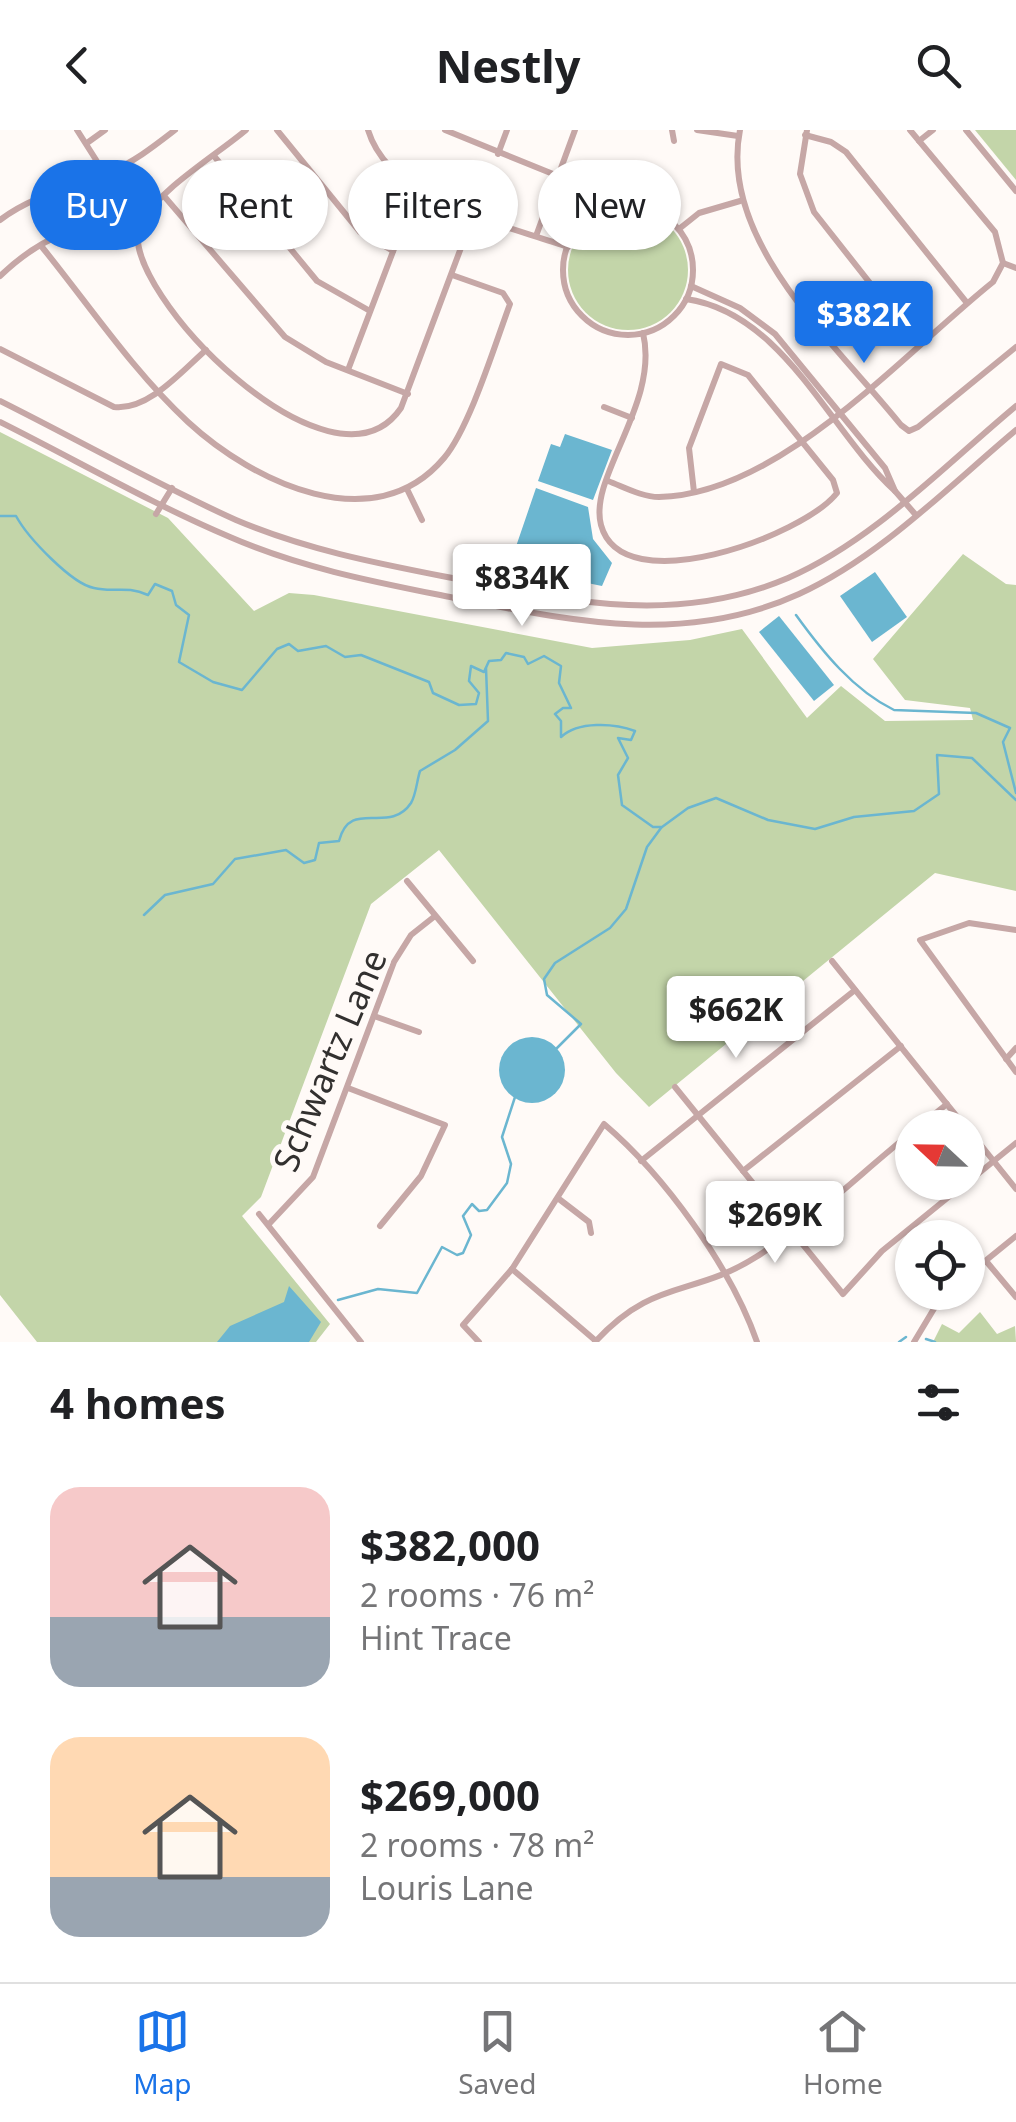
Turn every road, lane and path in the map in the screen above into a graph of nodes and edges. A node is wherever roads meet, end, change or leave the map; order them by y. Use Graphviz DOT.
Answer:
graph roads {
  1 [pos="77,130"];
  2 [pos="105,130"];
  3 [pos="174,130"];
  4 [pos="277,130"];
  5 [pos="368,130"];
  6 [pos="445,130"];
  7 [pos="507,130"];
  8 [pos="575,130"];
  9 [pos="672,130"];
  10 [pos="698,130"];
  11 [pos="910,130"];
  12 [pos="933,130"];
  13 [pos="966,130"];
  14 [pos="806,132"];
  15 [pos="243,133"];
  16 [pos="739,133"];
  17 [pos="674,141"];
  18 [pos="919,141"];
  19 [pos="88,143"];
  20 [pos="498,154"];
  21 [pos="214,156"];
  22 [pos="97,160"];
  23 [pos="136,160"];
  24 [pos="384,160"];
  25 [pos="564,160"];
  26 [pos="538,169"];
  27 [pos="1016,191"];
  28 [pos="164,196"];
  29 [pos="30,201"];
  30 [pos="740,201"];
  31 [pos="0,220"];
  32 [pos="681,228"];
  33 [pos="518,229"];
  34 [pos="538,231"];
  35 [pos="681,234"];
  36 [pos="536,236"];
  37 [pos="38,250"];
  38 [pos="44,250"];
  39 [pos="138,250"];
  40 [pos="461,250"];
  41 [pos="568,250"];
  42 [pos="393,251"];
  43 [pos="1003,263"];
  44 [pos="1016,268"];
  45 [pos="452,275"];
  46 [pos="0,276"];
  47 [pos="691,286"];
  48 [pos="686,299"];
  49 [pos="966,303"];
  50 [pos="370,311"];
  51 [pos="643,334"];
  52 [pos="918,344"];
  53 [pos="1016,347"];
  54 [pos="0,349"];
  55 [pos="206,350"];
  56 [pos="348,370"];
  57 [pos="870,385"];
  58 [pos="158,390"];
  59 [pos="408,394"];
  60 [pos="0,400"];
  61 [pos="1016,406"];
  62 [pos="604,407"];
  63 [pos="840,411"];
  64 [pos="632,418"];
  65 [pos="831,418"];
  66 [pos="0,422"];
  67 [pos="1016,430"];
  68 [pos="801,442"];
  69 [pos="608,481"];
  70 [pos="172,488"];
  71 [pos="407,489"];
  72 [pos="895,491"];
  73 [pos="694,492"];
  74 [pos="903,500"];
  75 [pos="162,504"];
  76 [pos="156,514"];
  77 [pos="915,514"];
  78 [pos="422,520"];
  79 [pos="407,881"];
  80 [pos="435,916"];
  81 [pos="1016,930"];
  82 [pos="473,961"];
  83 [pos="832,961"];
  84 [pos="855,990"];
  85 [pos="374,1016"];
  86 [pos="420,1032"];
  87 [pos="901,1046"];
  88 [pos="1016,1048"];
  89 [pos="1006,1059"];
  90 [pos="1016,1072"];
  91 [pos="675,1087"];
  92 [pos="348,1088"];
  93 [pos="947,1104"];
  94 [pos="940,1110"];
  95 [pos="952,1110"];
  96 [pos="697,1116"];
  97 [pos="1016,1143"];
  98 [pos="895,1146"];
  99 [pos="985,1150"];
  100 [pos="640,1161"];
  101 [pos="994,1161"];
  102 [pos="985,1168"];
  103 [pos="743,1172"];
  104 [pos="1016,1190"];
  105 [pos="559,1200"];
  106 [pos="944,1200"];
  107 [pos="259,1214"];
  108 [pos="269,1224"];
  109 [pos="380,1226"];
  110 [pos="790,1230"];
  111 [pos="591,1233"];
  112 [pos="1016,1236"];
  113 [pos="986,1261"];
  114 [pos="512,1269"];
  115 [pos="726,1273"];
  116 [pos="1016,1297"];
  117 [pos="933,1310"];
  118 [pos="596,1341"];
  119 [pos="360,1342"];
  120 [pos="479,1342"];
  121 [pos="756,1342"];
  122 [pos="914,1342"];
  1 -- 19 [label="street"];
  2 -- 19 [label="street"];
  3 -- 23 [label="street"];
  4 -- 42 [label="street"];
  5 -- 24 [label="street"];
  6 -- 20 [label="street"];
  7 -- 20 [label="street"];
  8 -- 25 [label="street"];
  9 -- 17 [label="street"];
  10 -- 16 [label="street"];
  11 -- 18 [label="street"];
  12 -- 18 [label="street"];
  13 -- 27 [label="street"];
  14 -- 49 [label="street"];
  14 -- 52 [label="street"];
  15 -- 21 [label="street"];
  16 -- 30 [label="street"];
  18 -- 43 [label="street"];
  19 -- 22 [label="street"];
  20 -- 26 [label="street"];
  21 -- 28 [label="street"];
  21 -- 50 [label="street"];
  28 -- 56 [label="street"];
  29 -- 31 [label="street"];
  30 -- 32 [label="street"];
  30 -- 57 [label="street"];
  33 -- 36 [label="street"];
  34 -- 36 [label="street"];
  35 -- 47 [label="street"];
  37 -- 46 [label="street"];
  38 -- 58 [label="street"];
  39 -- 55 [label="street"];
  40 -- 45 [label="street"];
  41 -- 51 [label="street"];
  42 -- 50 [label="street"];
  43 -- 44 [label="street"];
  43 -- 49 [label="street"];
  45 -- 59 [label="street"];
  45 -- 71 [label="street"];
  47 -- 48 [label="street"];
  47 -- 63 [label="street"];
  48 -- 51 [label="street"];
  48 -- 65 [label="street"];
  49 -- 52 [label="street"];
  50 -- 56 [label="street"];
  51 -- 64 [label="street"];
  52 -- 57 [label="street"];
  53 -- 57 [label="street"];
  54 -- 58 [label="street"];
  55 -- 58 [label="street"];
  55 -- 59 [label="street"];
  56 -- 59 [label="street"];
  57 -- 63 [label="street"];
  58 -- 71 [label="street"];
  60 -- 70 [label="street"];
  61 -- 74 [label="street"];
  62 -- 64 [label="street"];
  63 -- 65 [label="street"];
  63 -- 72 [label="street"];
  64 -- 69 [label="street"];
  65 -- 68 [label="street"];
  65 -- 72 [label="street"];
  66 -- 75 [label="street"];
  67 -- 77 [label="street"];
  68 -- 69 [label="street"];
  68 -- 73 [label="street"];
  68 -- 73 [label="street"];
  69 -- 73 [label="street"];
  70 -- 74 [label="street"];
  70 -- 75 [label="street"];
  71 -- 78 [label="street"];
  72 -- 74 [label="street"];
  74 -- 77 [label="street"];
  75 -- 76 [label="street"];
  75 -- 77 [label="street"];
  79 -- 80 [label="street"];
  80 -- 82 [label="street"];
  80 -- 85 [label="street, Schwartz Lane"];
  81 -- 89 [label="street"];
  83 -- 84 [label="street"];
  84 -- 87 [label="street"];
  84 -- 96 [label="street"];
  85 -- 86 [label="street"];
  85 -- 92 [label="street, Schwartz Lane"];
  87 -- 93 [label="street"];
  87 -- 103 [label="street"];
  88 -- 89 [label="street"];
  89 -- 90 [label="street"];
  91 -- 96 [label="street"];
  92 -- 108 [label="street, Schwartz Lane"];
  92 -- 109 [label="street"];
  93 -- 94 [label="street"];
  93 -- 95 [label="street"];
  96 -- 100 [label="street"];
  96 -- 103 [label="street"];
  97 -- 101 [label="street"];
  98 -- 110 [label="street"];
  99 -- 101 [label="street"];
  100 -- 105 [label="street"];
  100 -- 115 [label="street"];
  101 -- 102 [label="street"];
  101 -- 104 [label="street"];
  103 -- 110 [label="street"];
  105 -- 111 [label="street"];
  105 -- 114 [label="street"];
  106 -- 110 [label="street"];
  107 -- 108 [label="street"];
  108 -- 119 [label="street"];
  110 -- 115 [label="street"];
  112 -- 113 [label="street"];
  113 -- 116 [label="street"];
  114 -- 118 [label="street"];
  114 -- 120 [label="street"];
  115 -- 118 [label="street"];
  115 -- 121 [label="street"];
  117 -- 122 [label="street"];
}
